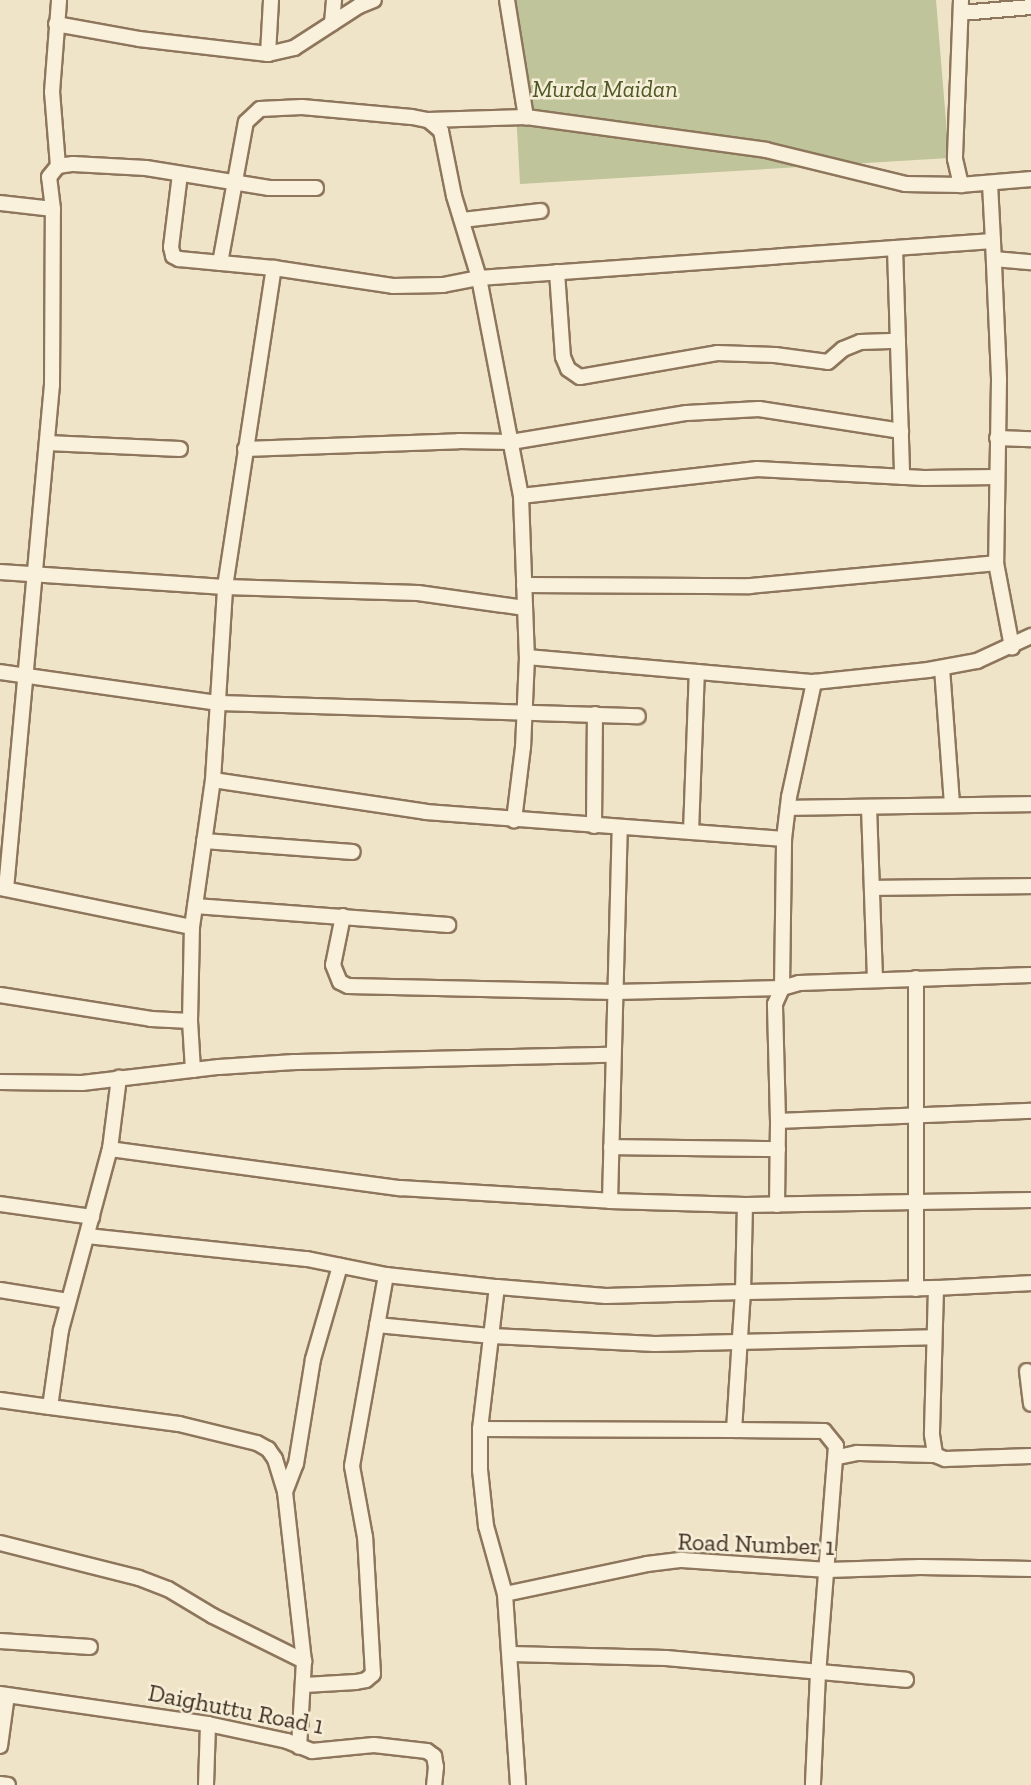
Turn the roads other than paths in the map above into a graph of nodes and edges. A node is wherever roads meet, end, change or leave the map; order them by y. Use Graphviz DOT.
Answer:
graph roads {
  1 [pos="59,0"];
  2 [pos="271,0"];
  3 [pos="334,0"];
  4 [pos="374,0"];
  5 [pos="507,0"];
  6 [pos="961,6"];
  7 [pos="1031,7"];
  8 [pos="332,23"];
  9 [pos="56,24"];
  10 [pos="268,54"];
  11 [pos="526,117"];
  12 [pos="428,120"];
  13 [pos="58,166"];
  14 [pos="180,174"];
  15 [pos="1031,179"];
  16 [pos="235,183"];
  17 [pos="990,183"];
  18 [pos="961,185"];
  19 [pos="316,188"];
  20 [pos="0,203"];
  21 [pos="53,209"];
  22 [pos="540,211"];
  23 [pos="463,220"];
  24 [pos="993,241"];
  25 [pos="895,248"];
  26 [pos="994,259"];
  27 [pos="1031,262"];
  28 [pos="220,263"];
  29 [pos="274,268"];
  30 [pos="557,272"];
  31 [pos="479,278"];
  32 [pos="898,341"];
  33 [pos="901,430"];
  34 [pos="997,439"];
  35 [pos="1031,439"];
  36 [pos="511,442"];
  37 [pos="47,443"];
  38 [pos="180,449"];
  39 [pos="245,449"];
  40 [pos="902,477"];
  41 [pos="996,477"];
  42 [pos="522,496"];
  43 [pos="996,563"];
  44 [pos="0,572"];
  45 [pos="35,575"];
  46 [pos="524,585"];
  47 [pos="225,587"];
  48 [pos="525,608"];
  49 [pos="1031,636"];
  50 [pos="1012,647"];
  51 [pos="527,657"];
  52 [pos="942,668"];
  53 [pos="0,672"];
  54 [pos="697,672"];
  55 [pos="26,677"];
  56 [pos="814,682"];
  57 [pos="219,702"];
  58 [pos="526,712"];
  59 [pos="595,715"];
  60 [pos="638,716"];
  61 [pos="213,780"];
  62 [pos="1031,804"];
  63 [pos="952,805"];
  64 [pos="869,807"];
  65 [pos="788,808"];
  66 [pos="514,820"];
  67 [pos="594,826"];
  68 [pos="620,827"];
  69 [pos="691,832"];
  70 [pos="784,839"];
  71 [pos="204,841"];
  72 [pos="353,852"];
  73 [pos="1031,886"];
  74 [pos="873,888"];
  75 [pos="3,889"];
  76 [pos="195,906"];
  77 [pos="343,916"];
  78 [pos="447,925"];
  79 [pos="192,927"];
  80 [pos="1031,975"];
  81 [pos="916,978"];
  82 [pos="875,979"];
  83 [pos="782,988"];
  84 [pos="615,992"];
  85 [pos="0,995"];
  86 [pos="190,1021"];
  87 [pos="613,1055"];
  88 [pos="193,1070"];
  89 [pos="119,1079"];
  90 [pos="0,1082"];
  91 [pos="1031,1111"];
  92 [pos="916,1115"];
  93 [pos="778,1121"];
  94 [pos="611,1147"];
  95 [pos="110,1149"];
  96 [pos="778,1149"];
  97 [pos="1031,1200"];
  98 [pos="610,1201"];
  99 [pos="917,1202"];
  100 [pos="0,1204"];
  101 [pos="745,1205"];
  102 [pos="777,1205"];
  103 [pos="92,1217"];
  104 [pos="87,1236"];
  105 [pos="340,1266"];
  106 [pos="386,1275"];
  107 [pos="1031,1283"];
  108 [pos="497,1287"];
  109 [pos="936,1288"];
  110 [pos="916,1289"];
  111 [pos="0,1290"];
  112 [pos="743,1292"];
  113 [pos="68,1301"];
  114 [pos="377,1325"];
  115 [pos="492,1336"];
  116 [pos="934,1337"];
  117 [pos="740,1342"];
  118 [pos="1027,1371"];
  119 [pos="0,1400"];
  120 [pos="1031,1404"];
  121 [pos="50,1407"];
  122 [pos="480,1429"];
  123 [pos="734,1430"];
  124 [pos="935,1455"];
  125 [pos="1031,1456"];
  126 [pos="838,1457"];
  127 [pos="285,1492"];
  128 [pos="0,1543"];
  129 [pos="1031,1569"];
  130 [pos="828,1570"];
  131 [pos="505,1594"];
  132 [pos="0,1641"];
  133 [pos="90,1647"];
  134 [pos="511,1654"];
  135 [pos="304,1661"];
  136 [pos="818,1673"];
  137 [pos="906,1680"];
  138 [pos="305,1685"];
  139 [pos="4,1694"];
  140 [pos="208,1724"];
  141 [pos="0,1746"];
  142 [pos="299,1747"];
  143 [pos="0,1784"];
  144 [pos="8,1785"];
  145 [pos="206,1785"];
  146 [pos="433,1785"];
  147 [pos="518,1785"];
  148 [pos="813,1785"];
  1 -- 9 [label="street"];
  2 -- 10 [label="street"];
  3 -- 8 [label="street"];
  4 -- 8 [label="street"];
  5 -- 11 [label="street"];
  6 -- 7 [label="street"];
  6 -- 18 [label="street"];
  8 -- 10 [label="street"];
  9 -- 10 [label="street"];
  9 -- 13 [label="street"];
  11 -- 12 [label="street"];
  11 -- 18 [label="street"];
  12 -- 16 [label="street"];
  12 -- 23 [label="street"];
  13 -- 14 [label="street"];
  13 -- 21 [label="street"];
  14 -- 16 [label="street"];
  14 -- 28 [label="street"];
  15 -- 17 [label="street"];
  16 -- 19 [label="street"];
  16 -- 28 [label="street"];
  17 -- 18 [label="street"];
  17 -- 24 [label="street"];
  20 -- 21 [label="street"];
  21 -- 37 [label="street"];
  22 -- 23 [label="street"];
  23 -- 31 [label="street"];
  24 -- 25 [label="street"];
  24 -- 26 [label="street"];
  25 -- 30 [label="street"];
  25 -- 32 [label="street"];
  26 -- 27 [label="street"];
  26 -- 34 [label="street"];
  28 -- 29 [label="street"];
  29 -- 31 [label="street"];
  29 -- 39 [label="street"];
  30 -- 31 [label="street"];
  30 -- 32 [label="street"];
  31 -- 36 [label="street"];
  32 -- 33 [label="street"];
  33 -- 36 [label="street"];
  33 -- 40 [label="street"];
  34 -- 35 [label="street"];
  34 -- 41 [label="street"];
  36 -- 39 [label="street"];
  36 -- 42 [label="street"];
  37 -- 38 [label="street"];
  37 -- 45 [label="street"];
  39 -- 47 [label="street"];
  40 -- 41 [label="street"];
  40 -- 42 [label="street"];
  41 -- 43 [label="street"];
  42 -- 46 [label="street"];
  43 -- 46 [label="street"];
  43 -- 50 [label="street"];
  44 -- 45 [label="street"];
  45 -- 47 [label="street"];
  45 -- 55 [label="street"];
  46 -- 48 [label="street"];
  47 -- 48 [label="street"];
  47 -- 57 [label="street"];
  48 -- 51 [label="street"];
  49 -- 50 [label="street"];
  50 -- 52 [label="street"];
  51 -- 54 [label="street"];
  51 -- 58 [label="street"];
  52 -- 56 [label="street"];
  52 -- 63 [label="street"];
  53 -- 55 [label="street"];
  54 -- 56 [label="street"];
  54 -- 69 [label="street"];
  55 -- 57 [label="street"];
  55 -- 75 [label="street"];
  56 -- 65 [label="street"];
  57 -- 58 [label="street"];
  57 -- 61 [label="street"];
  58 -- 59 [label="street"];
  58 -- 66 [label="street"];
  59 -- 60 [label="street"];
  59 -- 67 [label="street"];
  61 -- 66 [label="street"];
  61 -- 71 [label="street"];
  62 -- 63 [label="street"];
  63 -- 64 [label="street"];
  64 -- 65 [label="street"];
  64 -- 74 [label="street"];
  65 -- 70 [label="street"];
  66 -- 67 [label="street"];
  67 -- 68 [label="street"];
  68 -- 69 [label="street"];
  68 -- 84 [label="street"];
  69 -- 70 [label="street"];
  70 -- 83 [label="street"];
  71 -- 72 [label="street"];
  71 -- 76 [label="street"];
  73 -- 74 [label="street"];
  74 -- 82 [label="street"];
  75 -- 79 [label="street"];
  76 -- 77 [label="street"];
  76 -- 79 [label="street"];
  77 -- 78 [label="street"];
  77 -- 84 [label="street"];
  79 -- 86 [label="street"];
  80 -- 81 [label="street"];
  81 -- 82 [label="street"];
  81 -- 92 [label="street"];
  82 -- 83 [label="street"];
  83 -- 84 [label="street"];
  83 -- 93 [label="street"];
  84 -- 87 [label="street"];
  85 -- 86 [label="street"];
  86 -- 88 [label="street"];
  87 -- 88 [label="street"];
  87 -- 94 [label="street"];
  88 -- 89 [label="street"];
  89 -- 90 [label="street"];
  89 -- 95 [label="street"];
  91 -- 92 [label="street"];
  92 -- 93 [label="street"];
  92 -- 99 [label="street"];
  93 -- 96 [label="street"];
  94 -- 96 [label="street"];
  94 -- 98 [label="street"];
  95 -- 98 [label="street"];
  95 -- 103 [label="street"];
  96 -- 102 [label="street"];
  97 -- 99 [label="street"];
  98 -- 101 [label="street"];
  99 -- 102 [label="street"];
  99 -- 110 [label="street"];
  100 -- 103 [label="street"];
  101 -- 102 [label="street"];
  101 -- 112 [label="street"];
  103 -- 104 [label="street"];
  104 -- 105 [label="street"];
  104 -- 113 [label="street"];
  105 -- 106 [label="street"];
  105 -- 127 [label="street"];
  106 -- 108 [label="street"];
  106 -- 114 [label="street"];
  107 -- 109 [label="street"];
  108 -- 112 [label="street"];
  108 -- 115 [label="street"];
  109 -- 110 [label="street"];
  109 -- 116 [label="street"];
  110 -- 112 [label="street"];
  111 -- 113 [label="street"];
  112 -- 117 [label="street"];
  113 -- 121 [label="street"];
  114 -- 115 [label="street"];
  114 -- 138 [label="street"];
  115 -- 117 [label="street"];
  115 -- 122 [label="street"];
  116 -- 117 [label="street"];
  116 -- 124 [label="street"];
  117 -- 123 [label="street"];
  118 -- 120 [label="street"];
  119 -- 121 [label="street"];
  121 -- 127 [label="street"];
  122 -- 123 [label="street"];
  122 -- 131 [label="street"];
  123 -- 126 [label="street"];
  124 -- 125 [label="street"];
  124 -- 126 [label="street"];
  126 -- 130 [label="street"];
  127 -- 135 [label="street"];
  128 -- 135 [label="street"];
  129 -- 130 [label="street, Road Number 1"];
  130 -- 131 [label="street, Road Number 1"];
  130 -- 136 [label="street"];
  131 -- 134 [label="street"];
  132 -- 133 [label="street"];
  134 -- 136 [label="street"];
  134 -- 147 [label="street"];
  135 -- 138 [label="street"];
  136 -- 137 [label="street"];
  136 -- 148 [label="street"];
  138 -- 142 [label="street"];
  139 -- 140 [label="street, Daighuttu Road 1"];
  139 -- 141 [label="street"];
  140 -- 142 [label="street, Daighuttu Road 1"];
  140 -- 145 [label="street"];
  142 -- 146 [label="street, Daighuttu Road 1"];
  143 -- 144 [label="street"];
}
